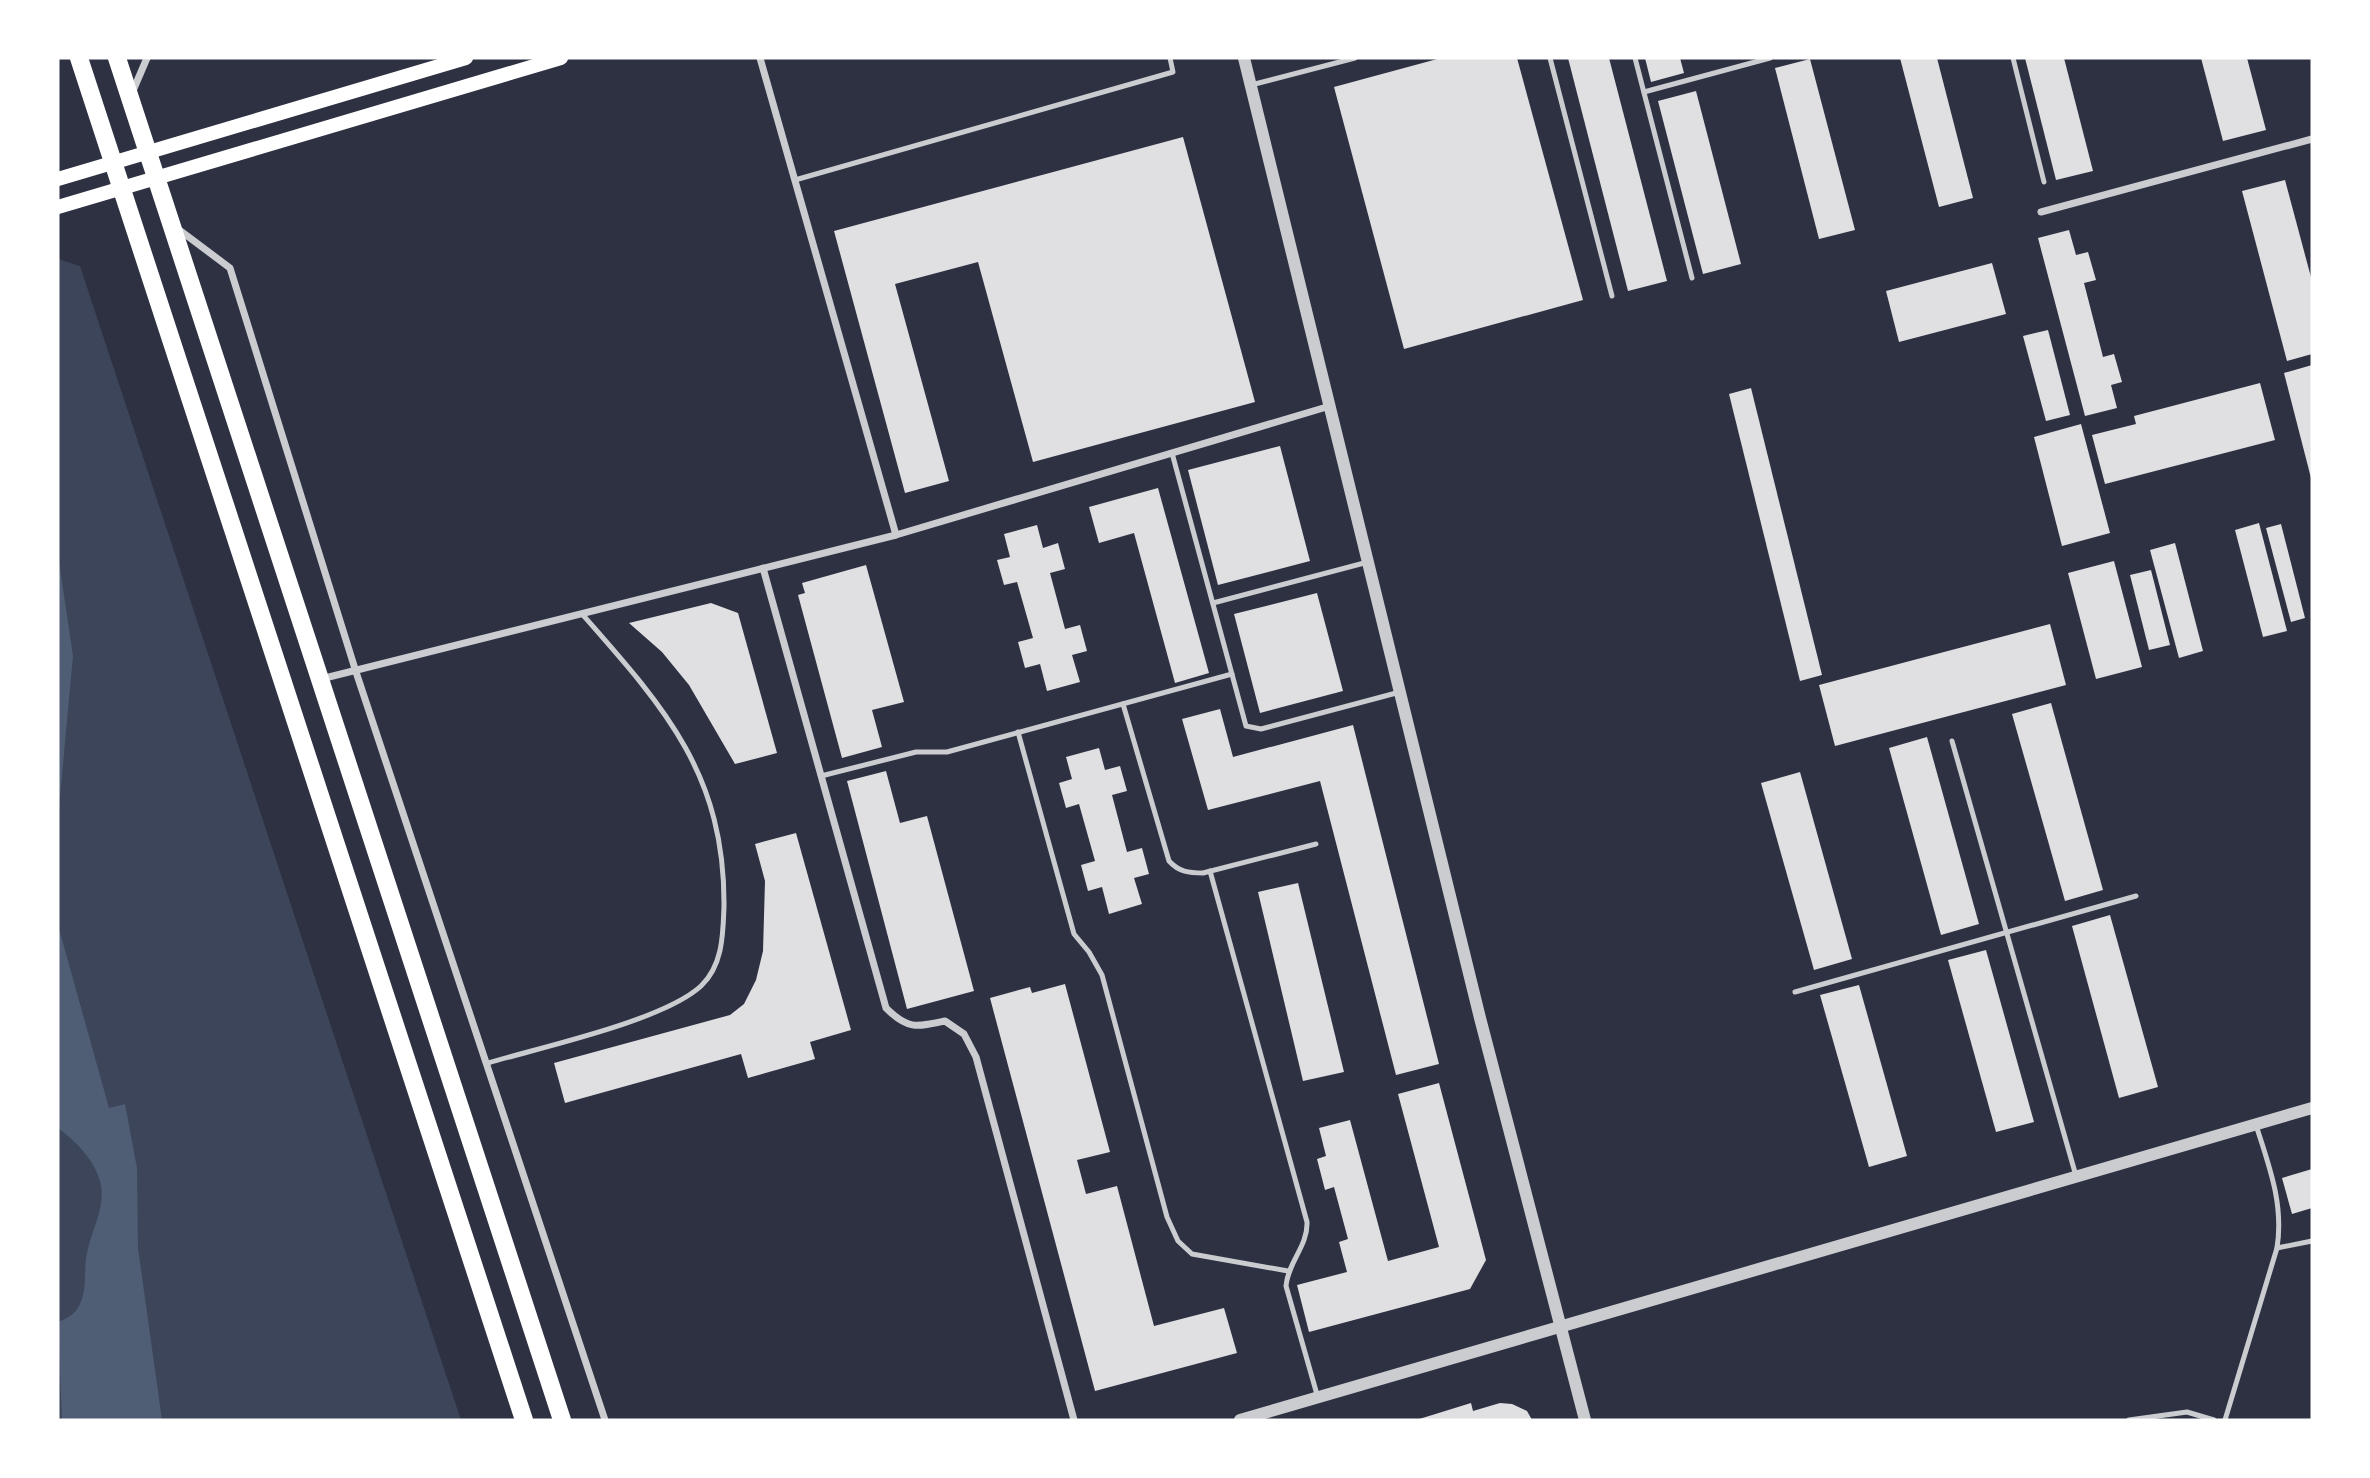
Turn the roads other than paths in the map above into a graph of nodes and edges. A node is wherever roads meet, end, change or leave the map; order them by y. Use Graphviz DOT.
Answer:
graph roads {
  1 [pos="79,58"];
  2 [pos="117,58"];
  3 [pos="147,58"];
  4 [pos="466,58"];
  5 [pos="561,58"];
  6 [pos="760,58"];
  7 [pos="1170,58"];
  8 [pos="1244,58"];
  9 [pos="1355,58"];
  10 [pos="1550,58"];
  11 [pos="1634,58"];
  12 [pos="1770,58"];
  13 [pos="2013,58"];
  14 [pos="1251,85"];
  15 [pos="1644,92"];
  16 [pos="130,97"];
  17 [pos="2312,139"];
  18 [pos="148,154"];
  19 [pos="114,164"];
  20 [pos="58,179"];
  21 [pos="157,179"];
  22 [pos="795,180"];
  23 [pos="2044,182"];
  24 [pos="122,189"];
  25 [pos="58,207"];
  26 [pos="2041,212"];
  27 [pos="172,225"];
  28 [pos="1692,278"];
  29 [pos="1612,296"];
  30 [pos="1330,406"];
  31 [pos="1172,453"];
  32 [pos="896,535"];
  33 [pos="1368,562"];
  34 [pos="763,568"];
  35 [pos="1213,603"];
  36 [pos="582,614"];
  37 [pos="356,672"];
  38 [pos="1232,674"];
  39 [pos="320,679"];
  40 [pos="1400,692"];
  41 [pos="1123,704"];
  42 [pos="1018,732"];
  43 [pos="1952,741"];
  44 [pos="821,776"];
  45 [pos="1316,844"];
  46 [pos="1210,871"];
  47 [pos="2136,896"];
  48 [pos="2006,932"];
  49 [pos="1795,992"];
  50 [pos="488,1063"];
  51 [pos="2312,1108"];
  52 [pos="2256,1125"];
  53 [pos="2076,1177"];
  54 [pos="2312,1241"];
  55 [pos="2277,1248"];
  56 [pos="1287,1271"];
  57 [pos="1560,1327"];
  58 [pos="1318,1398"];
  59 [pos="524,1420"];
  60 [pos="562,1420"];
  61 [pos="605,1420"];
  62 [pos="1074,1420"];
  63 [pos="1240,1420"];
  64 [pos="1585,1420"];
  65 [pos="2129,1420"];
  66 [pos="2214,1420"];
  67 [pos="2225,1420"];
  1 -- 19 [label="main road"];
  2 -- 16 [label="main road"];
  3 -- 16 [label="street"];
  4 -- 18 [label="main road"];
  5 -- 21 [label="main road"];
  6 -- 22 [label="street"];
  7 -- 22 [label="lane"];
  8 -- 14 [label="street"];
  9 -- 14 [label="lane"];
  10 -- 29 [label="lane"];
  11 -- 15 [label="lane"];
  12 -- 15 [label="lane"];
  13 -- 23 [label="lane"];
  14 -- 30 [label="street"];
  15 -- 28 [label="lane"];
  16 -- 18 [label="main road"];
  17 -- 26 [label="street"];
  18 -- 19 [label="main road"];
  18 -- 21 [label="main road"];
  19 -- 20 [label="main road"];
  19 -- 24 [label="main road"];
  21 -- 24 [label="main road"];
  21 -- 27 [label="main road"];
  22 -- 32 [label="street"];
  24 -- 25 [label="main road"];
  24 -- 59 [label="main road"];
  27 -- 37 [label="street"];
  27 -- 39 [label="main road"];
  30 -- 31 [label="street"];
  30 -- 33 [label="street"];
  31 -- 32 [label="street"];
  31 -- 35 [label="lane"];
  32 -- 34 [label="street"];
  33 -- 35 [label="lane"];
  33 -- 40 [label="street"];
  34 -- 36 [label="street"];
  34 -- 44 [label="street"];
  35 -- 38 [label="lane"];
  36 -- 37 [label="street"];
  36 -- 50 [label="lane"];
  37 -- 39 [label="street"];
  37 -- 50 [label="street"];
  38 -- 40 [label="lane"];
  38 -- 41 [label="lane"];
  39 -- 60 [label="main road"];
  40 -- 57 [label="street"];
  41 -- 42 [label="lane"];
  41 -- 46 [label="lane"];
  42 -- 44 [label="lane"];
  42 -- 56 [label="lane"];
  43 -- 48 [label="lane"];
  44 -- 62 [label="street"];
  45 -- 46 [label="lane"];
  46 -- 56 [label="lane"];
  47 -- 48 [label="lane"];
  48 -- 49 [label="lane"];
  48 -- 53 [label="lane"];
  50 -- 61 [label="street"];
  51 -- 52 [label="street"];
  52 -- 53 [label="street"];
  52 -- 55 [label="lane"];
  53 -- 57 [label="street"];
  54 -- 55 [label="lane"];
  55 -- 67 [label="lane"];
  56 -- 58 [label="lane"];
  57 -- 58 [label="street"];
  57 -- 64 [label="street"];
  58 -- 63 [label="street"];
  65 -- 66 [label="lane"];
}
